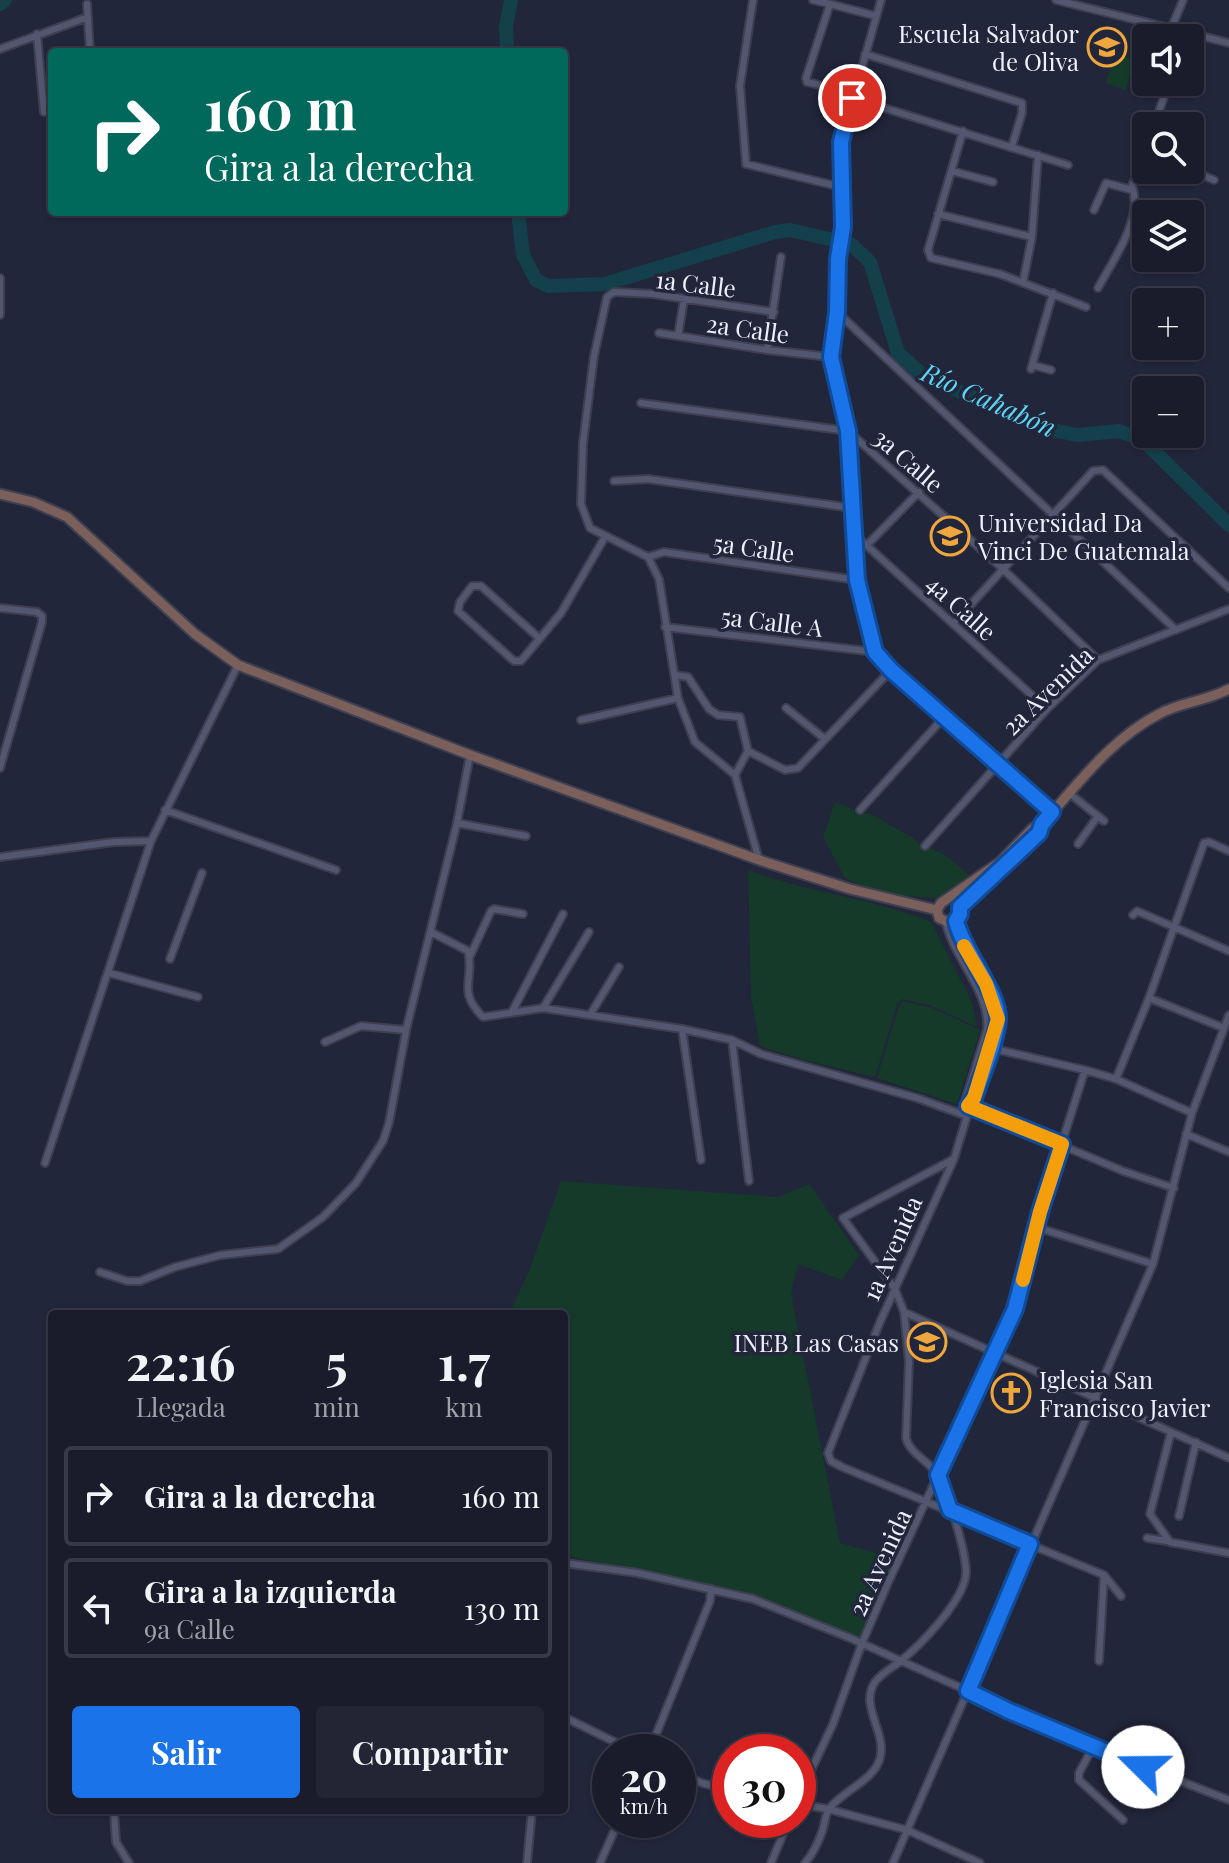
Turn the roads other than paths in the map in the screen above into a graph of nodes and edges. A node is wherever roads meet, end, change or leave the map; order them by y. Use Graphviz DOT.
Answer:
graph roads {
  1 [pos="753,0"];
  2 [pos="813,0"];
  3 [pos="881,0"];
  4 [pos="1056,0"];
  5 [pos="1183,0"];
  6 [pos="87,4"];
  7 [pos="830,4"];
  8 [pos="876,16"];
  9 [pos="88,17"];
  10 [pos="1151,24"];
  11 [pos="1173,24"];
  12 [pos="37,34"];
  13 [pos="1204,39"];
  14 [pos="1229,43"];
  15 [pos="90,48"];
  16 [pos="0,49"];
  17 [pos="865,54"];
  18 [pos="853,95"];
  19 [pos="44,112"];
  20 [pos="963,131"];
  21 [pos="1012,146"];
  22 [pos="1038,155"];
  23 [pos="1068,165"];
  24 [pos="952,171"];
  25 [pos="1204,176"];
  26 [pos="1214,180"];
  27 [pos="993,182"];
  28 [pos="1133,184"];
  29 [pos="841,187"];
  30 [pos="1132,190"];
  31 [pos="1094,210"];
  32 [pos="938,214"];
  33 [pos="1032,237"];
  34 [pos="781,257"];
  35 [pos="0,278"];
  36 [pos="1023,282"];
  37 [pos="0,288"];
  38 [pos="1098,288"];
  39 [pos="1053,293"];
  40 [pos="684,299"];
  41 [pos="1086,307"];
  42 [pos="774,312"];
  43 [pos="837,312"];
  44 [pos="0,315"];
  45 [pos="659,333"];
  46 [pos="678,336"];
  47 [pos="767,350"];
  48 [pos="831,357"];
  49 [pos="1051,370"];
  50 [pos="641,403"];
  51 [pos="848,431"];
  52 [pos="614,481"];
  53 [pos="919,492"];
  54 [pos="0,494"];
  55 [pos="852,508"];
  56 [pos="1054,514"];
  57 [pos="853,533"];
  58 [pos="605,537"];
  59 [pos="867,545"];
  60 [pos="648,557"];
  61 [pos="1003,569"];
  62 [pos="857,580"];
  63 [pos="1229,588"];
  64 [pos="0,608"];
  65 [pos="1229,609"];
  66 [pos="953,624"];
  67 [pos="665,627"];
  68 [pos="1176,630"];
  69 [pos="539,638"];
  70 [pos="875,652"];
  71 [pos="1098,660"];
  72 [pos="238,665"];
  73 [pos="891,670"];
  74 [pos="675,675"];
  75 [pos="1226,692"];
  76 [pos="678,698"];
  77 [pos="786,708"];
  78 [pos="1047,709"];
  79 [pos="945,716"];
  80 [pos="581,720"];
  81 [pos="825,739"];
  82 [pos="748,751"];
  83 [pos="470,755"];
  84 [pos="998,764"];
  85 [pos="0,768"];
  86 [pos="735,775"];
  87 [pos="1069,793"];
  88 [pos="165,810"];
  89 [pos="860,810"];
  90 [pos="1052,812"];
  91 [pos="457,823"];
  92 [pos="1042,824"];
  93 [pos="526,836"];
  94 [pos="151,841"];
  95 [pos="1078,844"];
  96 [pos="925,846"];
  97 [pos="1229,851"];
  98 [pos="0,857"];
  99 [pos="759,860"];
  100 [pos="336,870"];
  101 [pos="202,873"];
  102 [pos="949,900"];
  103 [pos="960,907"];
  104 [pos="937,910"];
  105 [pos="523,914"];
  106 [pos="563,914"];
  107 [pos="1133,915"];
  108 [pos="951,922"];
  109 [pos="1175,927"];
  110 [pos="431,932"];
  111 [pos="589,932"];
  112 [pos="1229,951"];
  113 [pos="470,956"];
  114 [pos="170,959"];
  115 [pos="619,967"];
  116 [pos="109,973"];
  117 [pos="198,997"];
  118 [pos="1149,998"];
  119 [pos="543,1008"];
  120 [pos="512,1012"];
  121 [pos="590,1015"];
  122 [pos="1229,1015"];
  123 [pos="1224,1028"];
  124 [pos="682,1029"];
  125 [pos="406,1030"];
  126 [pos="732,1040"];
  127 [pos="325,1042"];
  128 [pos="986,1046"];
  129 [pos="1085,1070"];
  130 [pos="1116,1079"];
  131 [pos="968,1106"];
  132 [pos="1192,1113"];
  133 [pos="967,1116"];
  134 [pos="1186,1134"];
  135 [pos="1062,1144"];
  136 [pos="1229,1152"];
  137 [pos="954,1159"];
  138 [pos="701,1160"];
  139 [pos="45,1163"];
  140 [pos="749,1181"];
  141 [pos="1174,1188"];
  142 [pos="1036,1227"];
  143 [pos="1153,1264"];
  144 [pos="100,1272"];
  145 [pos="895,1289"];
  146 [pos="904,1312"];
  147 [pos="994,1353"];
  148 [pos="1095,1397"];
  149 [pos="1171,1432"];
  150 [pos="1196,1442"];
  151 [pos="1229,1458"];
  152 [pos="938,1475"];
  153 [pos="927,1500"];
  154 [pos="950,1510"];
  155 [pos="1179,1516"];
  156 [pos="1147,1538"];
  157 [pos="1169,1541"];
  158 [pos="1030,1544"];
  159 [pos="1229,1553"];
  160 [pos="568,1564"];
  161 [pos="1104,1575"];
  162 [pos="711,1589"];
  163 [pos="1121,1596"];
  164 [pos="862,1643"];
  165 [pos="1099,1661"];
  166 [pos="900,1662"];
  167 [pos="968,1691"];
  168 [pos="568,1719"];
  169 [pos="598,1734"];
  170 [pos="656,1734"];
  171 [pos="1093,1747"];
  172 [pos="816,1760"];
  173 [pos="1229,1800"];
  174 [pos="816,1807"];
  175 [pos="828,1809"];
  176 [pos="114,1814"];
  177 [pos="532,1814"];
  178 [pos="1123,1820"];
  179 [pos="907,1830"];
  180 [pos="611,1838"];
  181 [pos="781,1838"];
  182 [pos="129,1863"];
  183 [pos="527,1863"];
  184 [pos="600,1863"];
  185 [pos="771,1863"];
  186 [pos="805,1863"];
  187 [pos="893,1863"];
  188 [pos="980,1863"];
  1 -- 29 [label="street"];
  2 -- 7 [label="street"];
  3 -- 8 [label="street"];
  4 -- 10 [label="street"];
  5 -- 11 [label="street"];
  6 -- 9 [label="street"];
  7 -- 8 [label="street"];
  7 -- 18 [label="street"];
  8 -- 17 [label="street"];
  9 -- 12 [label="street"];
  9 -- 15 [label="street"];
  12 -- 16 [label="street"];
  12 -- 19 [label="street"];
  13 -- 14 [label="street"];
  17 -- 18 [label="street"];
  17 -- 21 [label="street"];
  18 -- 20 [label="street"];
  18 -- 29 [label="street"];
  20 -- 21 [label="street"];
  20 -- 24 [label="street"];
  21 -- 22 [label="street"];
  22 -- 23 [label="street"];
  22 -- 33 [label="street"];
  24 -- 27 [label="street"];
  24 -- 32 [label="street"];
  25 -- 26 [label="street"];
  28 -- 30 [label="street"];
  29 -- 43 [label="street"];
  30 -- 31 [label="street"];
  30 -- 38 [label="street"];
  32 -- 33 [label="street"];
  32 -- 36 [label="street"];
  33 -- 36 [label="street"];
  34 -- 42 [label="street"];
  35 -- 37 [label="street"];
  36 -- 39 [label="street"];
  37 -- 44 [label="street"];
  39 -- 41 [label="street"];
  39 -- 49 [label="street"];
  40 -- 42 [label="street, 1a Calle"];
  40 -- 46 [label="street"];
  40 -- 58 [label="street, 1a Calle"];
  42 -- 47 [label="street"];
  43 -- 48 [label="street"];
  43 -- 56 [label="street"];
  45 -- 46 [label="street, 2a Calle"];
  46 -- 47 [label="street, 2a Calle"];
  47 -- 48 [label="street, 2a Calle"];
  48 -- 51 [label="street"];
  50 -- 51 [label="street, 3a Calle"];
  51 -- 53 [label="street, 3a Calle"];
  51 -- 55 [label="street"];
  52 -- 55 [label="street"];
  53 -- 59 [label="street"];
  53 -- 61 [label="street, 3a Calle"];
  54 -- 72 [label="main road"];
  55 -- 57 [label="street"];
  56 -- 61 [label="street"];
  56 -- 63 [label="street"];
  56 -- 68 [label="street"];
  57 -- 59 [label="street, 4a Calle"];
  57 -- 62 [label="street"];
  58 -- 60 [label="street"];
  58 -- 69 [label="street"];
  59 -- 66 [label="street, 4a Calle"];
  60 -- 62 [label="street, 5a Calle"];
  60 -- 67 [label="street"];
  61 -- 66 [label="street"];
  61 -- 71 [label="street, 3a Calle"];
  62 -- 70 [label="street"];
  64 -- 85 [label="street"];
  65 -- 68 [label="street, 2a Avenida"];
  66 -- 78 [label="street, 4a Calle"];
  67 -- 70 [label="street, 5a Calle A"];
  67 -- 74 [label="street"];
  68 -- 71 [label="street, 2a Avenida"];
  69 -- 69 [label="street"];
  70 -- 73 [label="street"];
  71 -- 78 [label="street, 2a Avenida"];
  72 -- 83 [label="main road"];
  72 -- 88 [label="street"];
  73 -- 79 [label="street"];
  73 -- 81 [label="street"];
  74 -- 76 [label="street"];
  74 -- 82 [label="street"];
  75 -- 87 [label="main road"];
  76 -- 80 [label="street"];
  76 -- 86 [label="street"];
  77 -- 81 [label="street"];
  78 -- 84 [label="street, 2a Avenida"];
  79 -- 84 [label="street"];
  79 -- 89 [label="street"];
  81 -- 82 [label="street"];
  82 -- 86 [label="street"];
  83 -- 91 [label="street"];
  83 -- 99 [label="main road"];
  84 -- 90 [label="street"];
  84 -- 96 [label="street, 2a Avenida"];
  86 -- 99 [label="street"];
  87 -- 90 [label="main road"];
  87 -- 95 [label="street"];
  88 -- 94 [label="street"];
  88 -- 100 [label="street"];
  90 -- 92 [label="main road"];
  91 -- 93 [label="street"];
  91 -- 110 [label="street"];
  92 -- 102 [label="main road"];
  92 -- 103 [label="main road"];
  94 -- 98 [label="street"];
  94 -- 116 [label="street"];
  97 -- 109 [label="street"];
  99 -- 104 [label="main road"];
  101 -- 114 [label="street"];
  102 -- 103 [label="main road"];
  102 -- 104 [label="main road"];
  103 -- 108 [label="main road"];
  104 -- 108 [label="main road"];
  105 -- 113 [label="street"];
  106 -- 120 [label="street"];
  107 -- 109 [label="street"];
  108 -- 128 [label="street"];
  108 -- 128 [label="street"];
  109 -- 112 [label="street"];
  109 -- 118 [label="street"];
  110 -- 113 [label="street"];
  110 -- 125 [label="street"];
  111 -- 119 [label="street"];
  113 -- 120 [label="street"];
  115 -- 121 [label="street"];
  116 -- 117 [label="street"];
  116 -- 139 [label="street"];
  118 -- 123 [label="street"];
  118 -- 130 [label="street"];
  119 -- 120 [label="street"];
  119 -- 121 [label="street"];
  121 -- 124 [label="street"];
  122 -- 123 [label="street"];
  123 -- 132 [label="street"];
  124 -- 126 [label="street"];
  124 -- 138 [label="street"];
  125 -- 127 [label="street"];
  125 -- 144 [label="street"];
  126 -- 133 [label="street"];
  126 -- 140 [label="street"];
  128 -- 129 [label="street"];
  128 -- 131 [label="street, 1a Avenida"];
  129 -- 130 [label="street"];
  129 -- 135 [label="street, 2a Avenida"];
  130 -- 132 [label="street"];
  131 -- 133 [label="street, 1a Avenida"];
  131 -- 135 [label="street"];
  132 -- 134 [label="street"];
  133 -- 137 [label="street, 1a Avenida"];
  134 -- 136 [label="street"];
  134 -- 141 [label="street"];
  135 -- 141 [label="street"];
  135 -- 142 [label="street, 2a Avenida"];
  137 -- 145 [label="street, 1a Avenida"];
  137 -- 145 [label="street"];
  141 -- 143 [label="street"];
  142 -- 143 [label="street"];
  142 -- 147 [label="street, 2a Avenida"];
  143 -- 148 [label="street"];
  145 -- 146 [label="street"];
  145 -- 153 [label="street, 1a Avenida"];
  146 -- 147 [label="street"];
  146 -- 152 [label="street"];
  147 -- 148 [label="street"];
  147 -- 152 [label="street, 2a Avenida"];
  148 -- 149 [label="street"];
  148 -- 158 [label="street"];
  149 -- 150 [label="street"];
  149 -- 157 [label="street"];
  150 -- 151 [label="street"];
  150 -- 155 [label="street"];
  152 -- 153 [label="street, 2a Avenida"];
  152 -- 154 [label="street"];
  153 -- 154 [label="street"];
  153 -- 164 [label="street, 2a Avenida"];
  154 -- 158 [label="street"];
  154 -- 166 [label="street"];
  156 -- 157 [label="street"];
  157 -- 159 [label="street"];
  158 -- 161 [label="street"];
  158 -- 167 [label="street"];
  160 -- 162 [label="street"];
  161 -- 163 [label="street"];
  161 -- 165 [label="street"];
  162 -- 164 [label="street"];
  162 -- 170 [label="street"];
  164 -- 166 [label="street"];
  164 -- 172 [label="street, 2a Avenida"];
  166 -- 167 [label="street"];
  166 -- 175 [label="street"];
  167 -- 171 [label="street"];
  167 -- 179 [label="street"];
  168 -- 169 [label="street"];
  171 -- 173 [label="street"];
  171 -- 178 [label="street"];
  174 -- 175 [label="street"];
  175 -- 179 [label="street"];
  175 -- 186 [label="street"];
  176 -- 182 [label="street"];
  177 -- 183 [label="street"];
  179 -- 187 [label="street"];
  179 -- 188 [label="street"];
  180 -- 184 [label="street"];
  181 -- 185 [label="street"];
}
